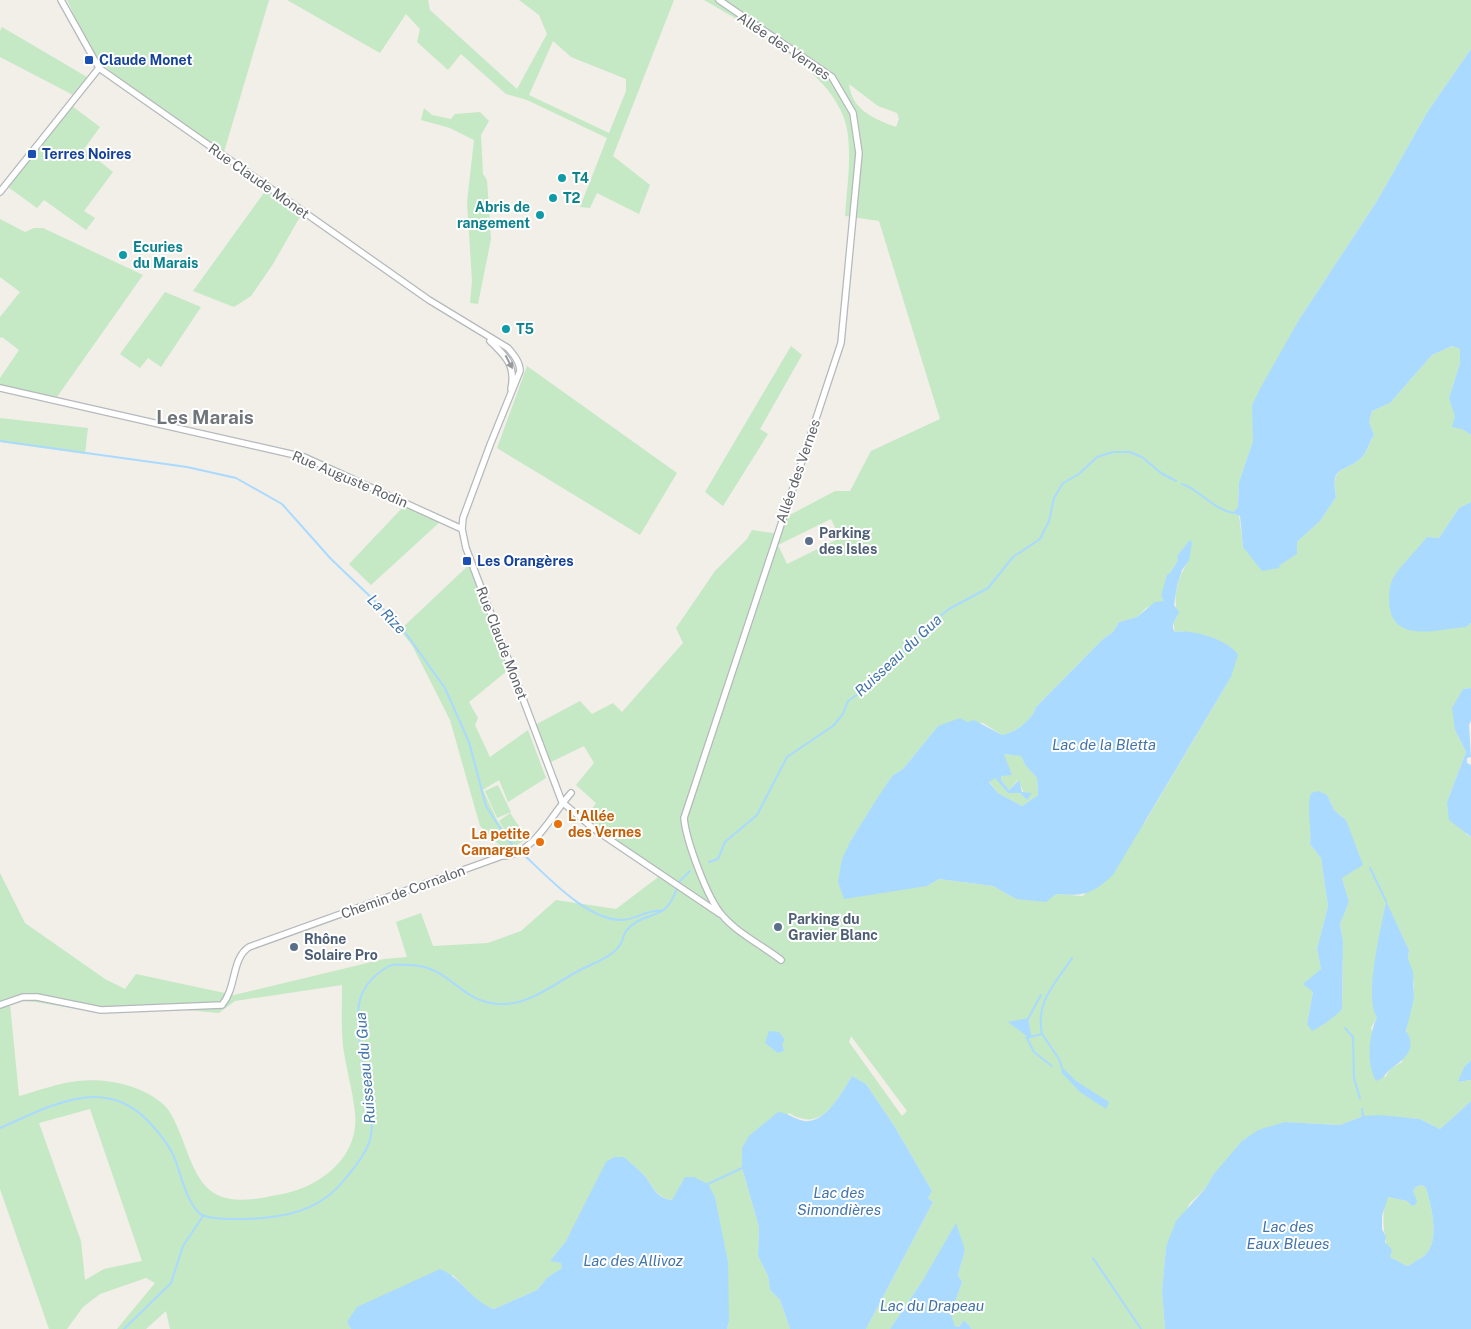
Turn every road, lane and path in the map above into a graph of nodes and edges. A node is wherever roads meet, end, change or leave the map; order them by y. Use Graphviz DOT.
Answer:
graph roads {
  1 [pos="61,0"];
  2 [pos="719,0"];
  3 [pos="99,68"];
  4 [pos="0,192"];
  5 [pos="0,388"];
  6 [pos="462,529"];
  7 [pos="570,793"];
  8 [pos="562,802"];
  9 [pos="720,914"];
  10 [pos="781,960"];
  11 [pos="0,1005"];
  1 -- 3 [label="street, Rue Claude Monet"];
  2 -- 9 [label="street, Allée des Vernes"];
  3 -- 4 [label="street"];
  3 -- 6 [label="street, Rue Claude Monet"];
  5 -- 6 [label="street, Rue Auguste Rodin"];
  6 -- 8 [label="street, Rue Claude Monet"];
  7 -- 8 [label="street, Chemin de Cornalon"];
  8 -- 9 [label="street"];
  8 -- 11 [label="street, Chemin de Cornalon"];
  9 -- 10 [label="street, Allée des Vernes"];
}
